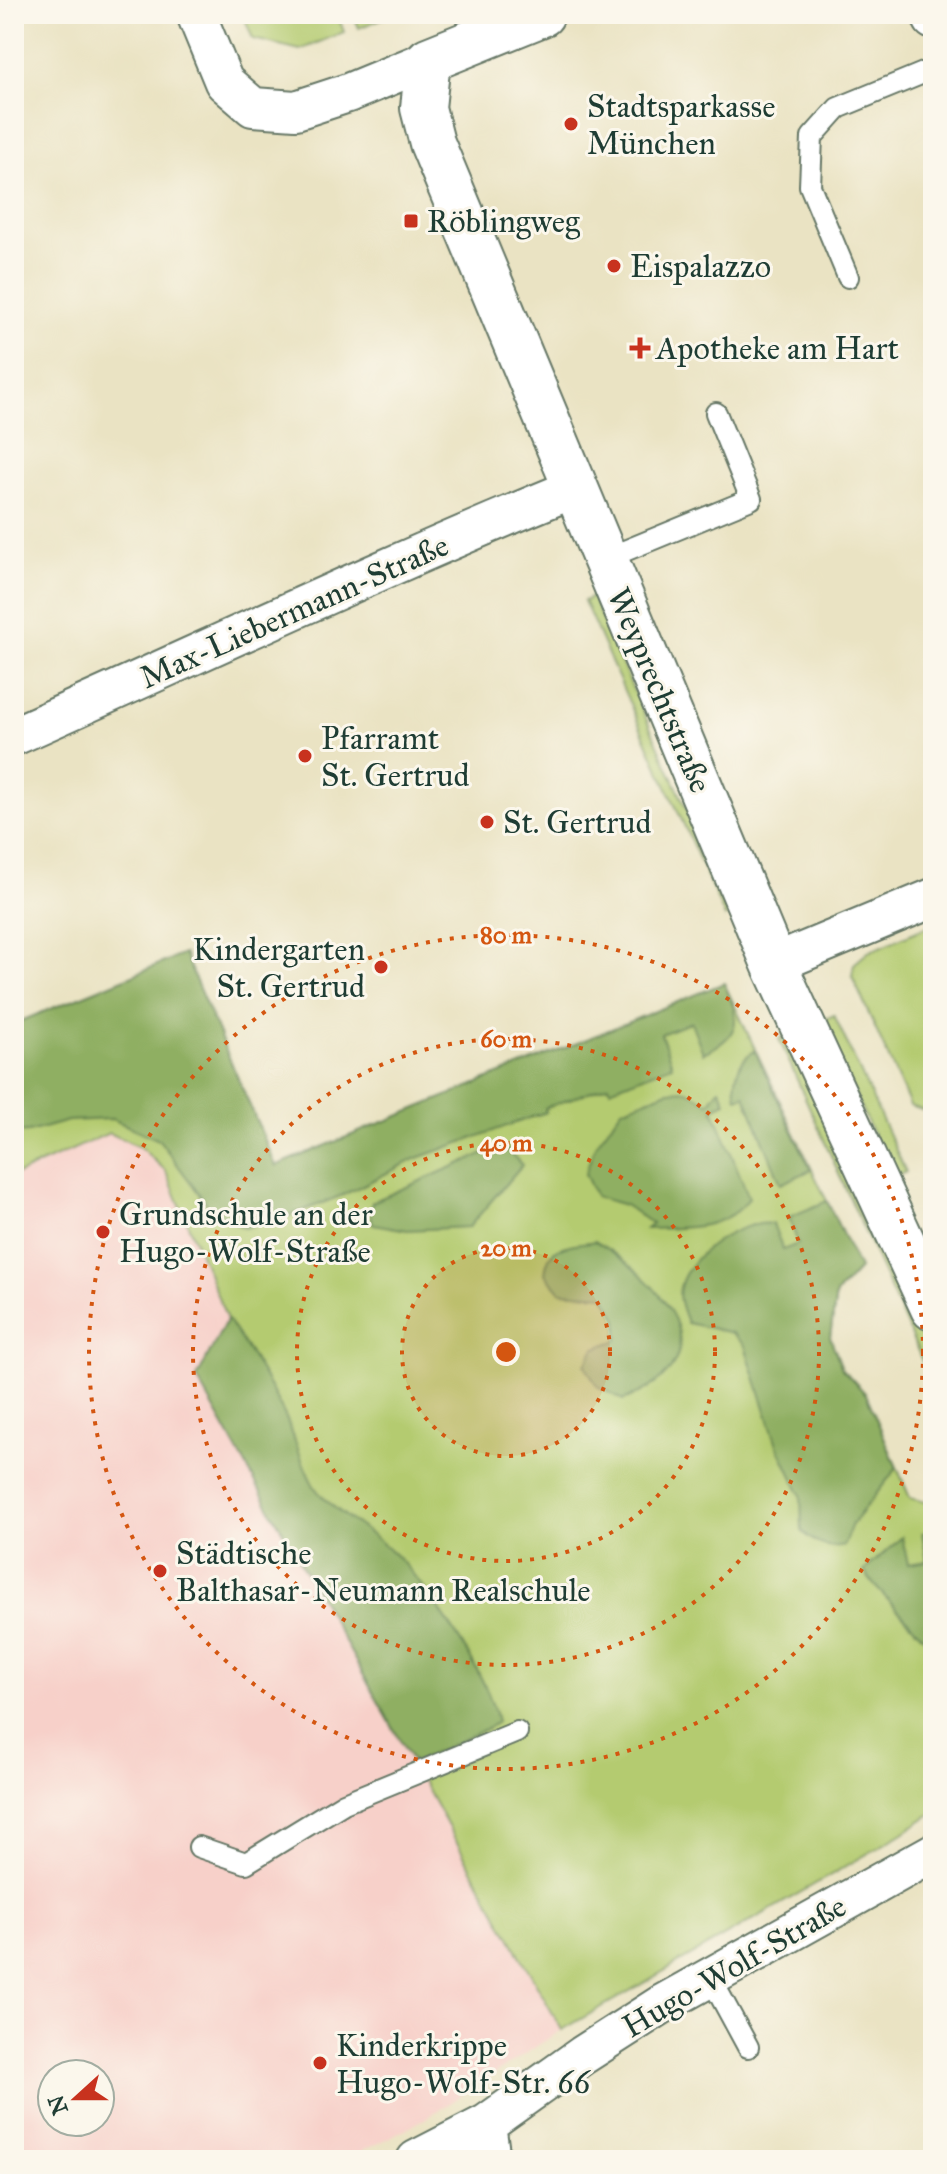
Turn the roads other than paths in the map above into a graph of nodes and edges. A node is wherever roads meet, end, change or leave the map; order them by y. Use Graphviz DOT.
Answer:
graph roads {
  1 [pos="196,14"];
  2 [pos="542,14"];
  3 [pos="930,14"];
  4 [pos="933,20"];
  5 [pos="428,60"];
  6 [pos="933,69"];
  7 [pos="848,277"];
  8 [pos="716,413"];
  9 [pos="575,488"];
  10 [pos="605,559"];
  11 [pos="14,736"];
  12 [pos="933,898"];
  13 [pos="774,964"];
  14 [pos="933,1308"];
  15 [pos="517,1732"];
  16 [pos="199,1847"];
  17 [pos="933,1853"];
  18 [pos="710,1977"];
  19 [pos="748,2047"];
  20 [pos="489,2142"];
  21 [pos="416,2160"];
  1 -- 5 [label="street"];
  2 -- 5 [label="street"];
  3 -- 4 [label="street"];
  5 -- 9 [label="street, Weyprechtstraße"];
  6 -- 7 [label="lane"];
  8 -- 10 [label="lane"];
  9 -- 10 [label="street, Weyprechtstraße"];
  9 -- 11 [label="street, Max-Liebermann-Straße"];
  10 -- 13 [label="street, Weyprechtstraße"];
  12 -- 13 [label="street"];
  13 -- 14 [label="street, Weyprechtstraße"];
  15 -- 16 [label="lane"];
  17 -- 18 [label="street, Hugo-Wolf-Straße"];
  18 -- 19 [label="lane"];
  18 -- 20 [label="street, Hugo-Wolf-Straße"];
  20 -- 21 [label="street, Hugo-Wolf-Straße"];
}
